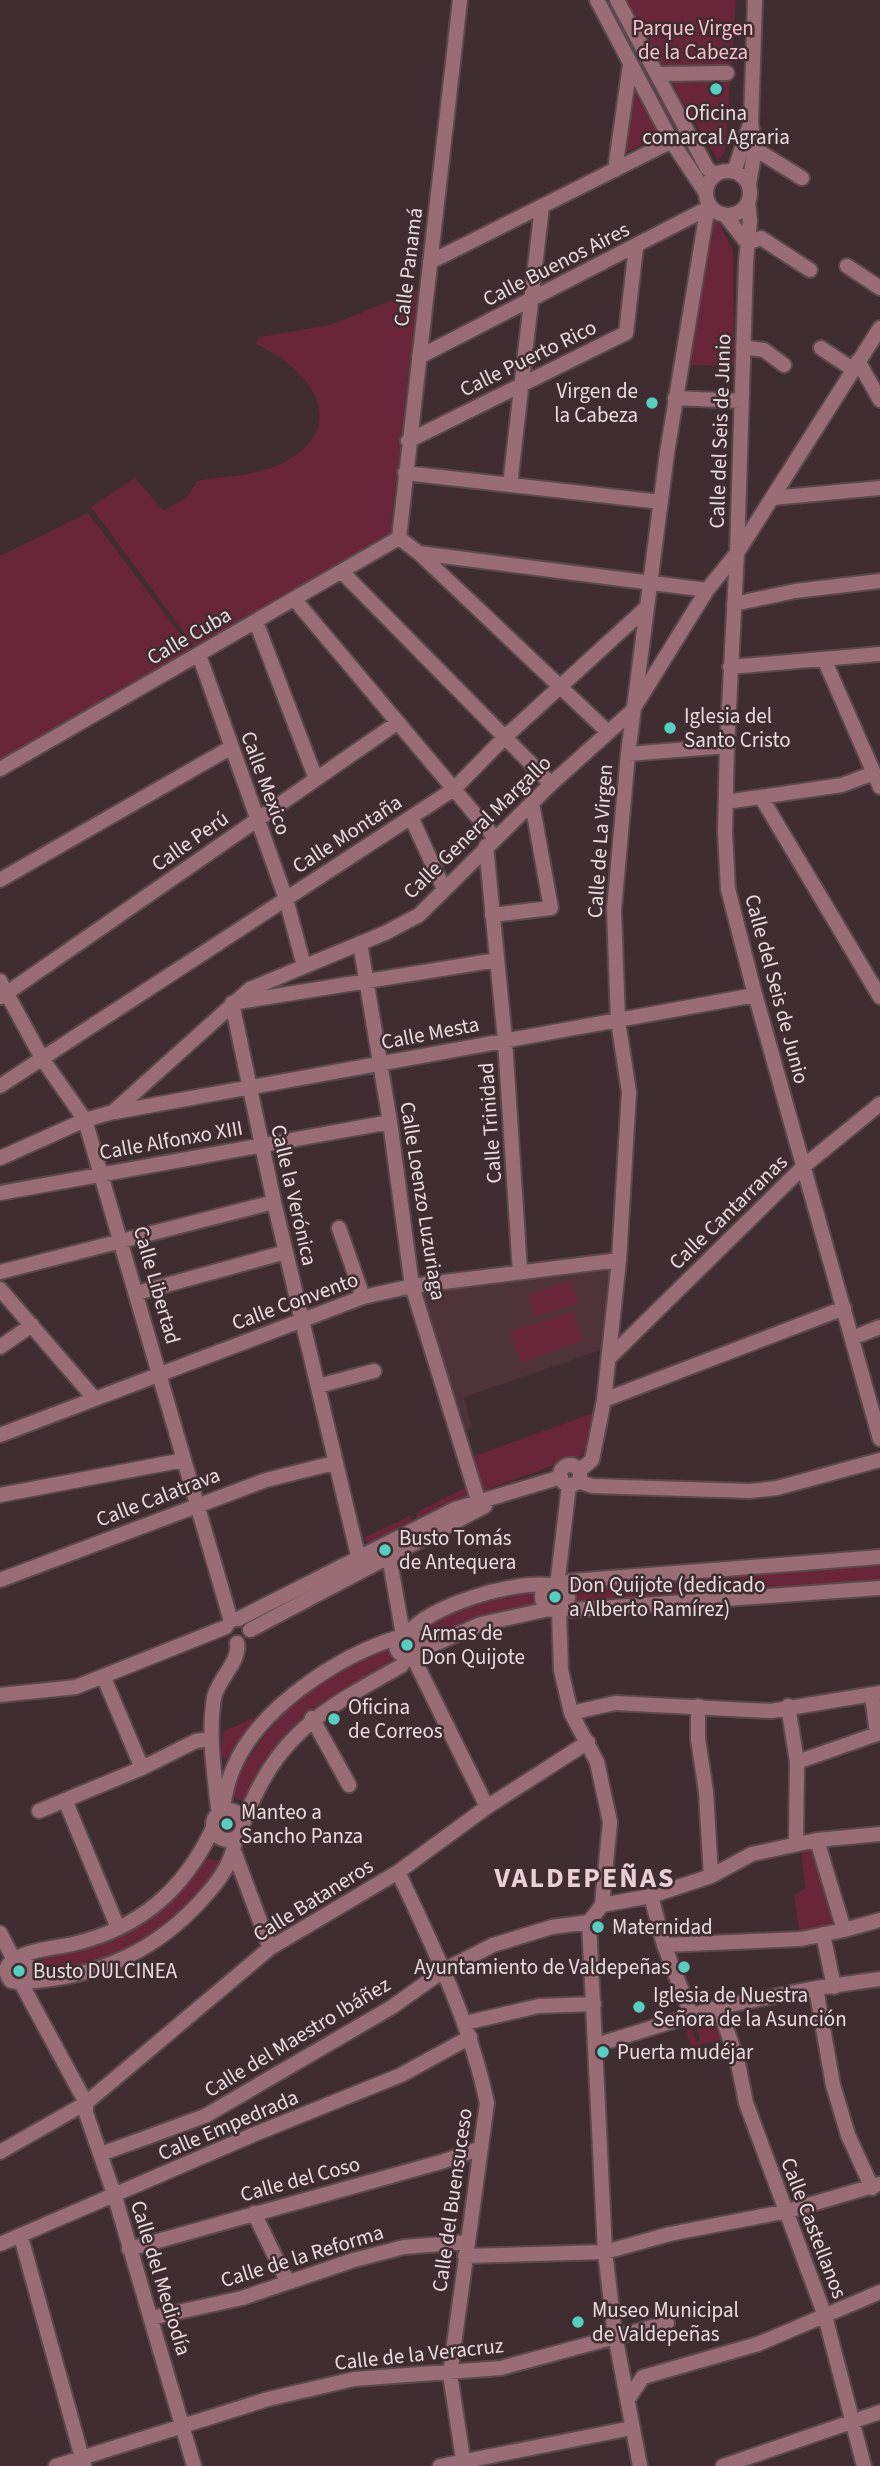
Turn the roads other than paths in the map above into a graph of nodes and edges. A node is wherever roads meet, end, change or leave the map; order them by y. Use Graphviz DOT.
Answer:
graph roads {
  1 [pos="460,0"];
  2 [pos="597,0"];
  3 [pos="617,0"];
  4 [pos="755,0"];
  5 [pos="630,65"];
  6 [pos="727,73"];
  7 [pos="658,74"];
  8 [pos="751,123"];
  9 [pos="688,133"];
  10 [pos="672,142"];
  11 [pos="755,149"];
  12 [pos="615,170"];
  13 [pos="734,172"];
  14 [pos="715,175"];
  15 [pos="802,178"];
  16 [pos="749,184"];
  17 [pos="748,202"];
  18 [pos="708,203"];
  19 [pos="542,206"];
  20 [pos="724,215"];
  21 [pos="747,243"];
  22 [pos="636,247"];
  23 [pos="430,262"];
  24 [pos="847,266"];
  25 [pos="810,270"];
  26 [pos="880,288"];
  27 [pos="530,300"];
  28 [pos="878,334"];
  29 [pos="743,347"];
  30 [pos="821,348"];
  31 [pos="419,357"];
  32 [pos="784,365"];
  33 [pos="856,366"];
  34 [pos="520,386"];
  35 [pos="675,398"];
  36 [pos="880,400"];
  37 [pos="741,401"];
  38 [pos="408,441"];
  39 [pos="405,473"];
  40 [pos="510,485"];
  41 [pos="880,488"];
  42 [pos="772,498"];
  43 [pos="661,502"];
  44 [pos="399,538"];
  45 [pos="419,553"];
  46 [pos="737,553"];
  47 [pos="343,573"];
  48 [pos="880,581"];
  49 [pos="650,583"];
  50 [pos="707,590"];
  51 [pos="295,600"];
  52 [pos="734,604"];
  53 [pos="646,608"];
  54 [pos="256,622"];
  55 [pos="880,654"];
  56 [pos="199,655"];
  57 [pos="824,659"];
  58 [pos="730,667"];
  59 [pos="559,687"];
  60 [pos="632,711"];
  61 [pos="397,723"];
  62 [pos="608,732"];
  63 [pos="504,738"];
  64 [pos="727,746"];
  65 [pos="230,748"];
  66 [pos="628,754"];
  67 [pos="0,769"];
  68 [pos="316,779"];
  69 [pos="877,780"];
  70 [pos="551,784"];
  71 [pos="454,789"];
  72 [pos="761,797"];
  73 [pos="726,802"];
  74 [pos="532,803"];
  75 [pos="411,817"];
  76 [pos="257,820"];
  77 [pos="491,842"];
  78 [pos="0,880"];
  79 [pos="444,889"];
  80 [pos="286,899"];
  81 [pos="492,915"];
  82 [pos="360,943"];
  83 [pos="497,960"];
  84 [pos="304,966"];
  85 [pos="368,981"];
  86 [pos="2,991"];
  87 [pos="755,995"];
  88 [pos="880,997"];
  89 [pos="232,1003"];
  90 [pos="618,1021"];
  91 [pos="505,1040"];
  92 [pos="43,1060"];
  93 [pos="380,1064"];
  94 [pos="0,1086"];
  95 [pos="249,1088"];
  96 [pos="880,1104"];
  97 [pos="113,1112"];
  98 [pos="85,1120"];
  99 [pos="390,1122"];
  100 [pos="261,1145"];
  101 [pos="0,1158"];
  102 [pos="804,1166"];
  103 [pos="103,1173"];
  104 [pos="0,1193"];
  105 [pos="274,1202"];
  106 [pos="340,1228"];
  107 [pos="122,1241"];
  108 [pos="286,1252"];
  109 [pos="619,1260"];
  110 [pos="0,1272"];
  111 [pos="520,1272"];
  112 [pos="412,1286"];
  113 [pos="0,1289"];
  114 [pos="137,1293"];
  115 [pos="363,1297"];
  116 [pos="845,1308"];
  117 [pos="301,1321"];
  118 [pos="32,1325"];
  119 [pos="880,1327"];
  120 [pos="852,1338"];
  121 [pos="0,1346"];
  122 [pos="611,1356"];
  123 [pos="374,1371"];
  124 [pos="161,1374"];
  125 [pos="318,1386"];
  126 [pos="95,1399"];
  127 [pos="604,1400"];
  128 [pos="0,1435"];
  129 [pos="880,1439"];
  130 [pos="184,1460"];
  131 [pos="880,1460"];
  132 [pos="334,1463"];
  133 [pos="572,1478"];
  134 [pos="520,1487"];
  135 [pos="0,1494"];
  136 [pos="478,1500"];
  137 [pos="197,1504"];
  138 [pos="387,1553"];
  139 [pos="880,1557"];
  140 [pos="359,1560"];
  141 [pos="0,1580"];
  142 [pos="555,1584"];
  143 [pos="880,1588"];
  144 [pos="557,1609"];
  145 [pos="232,1622"];
  146 [pos="250,1630"];
  147 [pos="403,1635"];
  148 [pos="237,1643"];
  149 [pos="412,1654"];
  150 [pos="104,1678"];
  151 [pos="876,1694"];
  152 [pos="0,1695"];
  153 [pos="698,1706"];
  154 [pos="788,1706"];
  155 [pos="571,1713"];
  156 [pos="312,1718"];
  157 [pos="210,1739"];
  158 [pos="588,1742"];
  159 [pos="797,1762"];
  160 [pos="214,1767"];
  161 [pos="233,1767"];
  162 [pos="142,1768"];
  163 [pos="349,1785"];
  164 [pos="65,1800"];
  165 [pos="488,1807"];
  166 [pos="39,1811"];
  167 [pos="220,1812"];
  168 [pos="243,1824"];
  169 [pos="213,1828"];
  170 [pos="880,1835"];
  171 [pos="235,1838"];
  172 [pos="817,1840"];
  173 [pos="796,1844"];
  174 [pos="235,1854"];
  175 [pos="398,1872"];
  176 [pos="711,1876"];
  177 [pos="651,1896"];
  178 [pos="602,1905"];
  179 [pos="880,1920"];
  180 [pos="589,1922"];
  181 [pos="118,1928"];
  182 [pos="844,1930"];
  183 [pos="0,1933"];
  184 [pos="823,1934"];
  185 [pos="664,1945"];
  186 [pos="270,1948"];
  187 [pos="10,1961"];
  188 [pos="444,1970"];
  189 [pos="880,1979"];
  190 [pos="21,1983"];
  191 [pos="834,1987"];
  192 [pos="816,1988"];
  193 [pos="0,1990"];
  194 [pos="594,1998"];
  195 [pos="719,2007"];
  196 [pos="691,2014"];
  197 [pos="467,2030"];
  198 [pos="596,2045"];
  199 [pos="86,2103"];
  200 [pos="481,2148"];
  201 [pos="0,2152"];
  202 [pos="101,2154"];
  203 [pos="876,2186"];
  204 [pos="115,2197"];
  205 [pos="788,2211"];
  206 [pos="254,2213"];
  207 [pos="21,2237"];
  208 [pos="0,2244"];
  209 [pos="129,2249"];
  210 [pos="466,2249"];
  211 [pos="605,2252"];
  212 [pos="287,2281"];
  213 [pos="880,2292"];
  214 [pos="825,2316"];
  215 [pos="151,2318"];
  216 [pos="667,2323"];
  217 [pos="615,2335"];
  218 [pos="621,2360"];
  219 [pos="450,2374"];
  220 [pos="643,2377"];
  221 [pos="628,2399"];
  222 [pos="880,2412"];
  223 [pos="852,2424"];
  224 [pos="182,2425"];
  225 [pos="632,2428"];
  226 [pos="83,2462"];
  227 [pos="463,2463"];
  228 [pos="56,2466"];
  229 [pos="194,2466"];
  230 [pos="440,2466"];
  231 [pos="640,2466"];
  232 [pos="723,2466"];
  233 [pos="864,2466"];
  1 -- 23 [label="street, Calle Panamá"];
  2 -- 5 [label="street"];
  3 -- 7 [label="street"];
  4 -- 8 [label="street"];
  5 -- 10 [label="street"];
  5 -- 12 [label="street"];
  6 -- 7 [label="street"];
  7 -- 9 [label="street"];
  8 -- 11 [label="street"];
  8 -- 13 [label="street"];
  9 -- 10 [label="street"];
  9 -- 14 [label="street"];
  10 -- 12 [label="street"];
  10 -- 18 [label="street"];
  11 -- 15 [label="street"];
  11 -- 16 [label="street"];
  12 -- 19 [label="street"];
  13 -- 14 [label="street"];
  13 -- 16 [label="street"];
  14 -- 18 [label="street"];
  16 -- 17 [label="street"];
  17 -- 20 [label="street"];
  17 -- 21 [label="street, Calle del Seis de Junio"];
  18 -- 20 [label="street"];
  18 -- 22 [label="street, Calle Buenos Aires"];
  18 -- 35 [label="street, Calle de La Virgen"];
  19 -- 23 [label="street"];
  19 -- 27 [label="street"];
  20 -- 21 [label="street"];
  21 -- 25 [label="street"];
  21 -- 29 [label="street, Calle del Seis de Junio"];
  22 -- 27 [label="street, Calle Buenos Aires"];
  22 -- 34 [label="street, Calle Puerto Rico"];
  23 -- 31 [label="street, Calle Panamá"];
  24 -- 26 [label="street"];
  27 -- 31 [label="street, Calle Buenos Aires"];
  27 -- 34 [label="street"];
  28 -- 33 [label="street, Calle General Margallo"];
  29 -- 32 [label="street"];
  29 -- 37 [label="street, Calle del Seis de Junio"];
  30 -- 33 [label="street"];
  31 -- 38 [label="street, Calle Panamá"];
  33 -- 36 [label="street"];
  33 -- 42 [label="street, Calle General Margallo"];
  34 -- 38 [label="street, Calle Puerto Rico"];
  34 -- 40 [label="street"];
  35 -- 37 [label="street"];
  35 -- 43 [label="street, Calle de La Virgen"];
  37 -- 46 [label="street, Calle del Seis de Junio"];
  38 -- 39 [label="street, Calle Panamá"];
  39 -- 40 [label="street"];
  39 -- 44 [label="street, Calle Panamá"];
  40 -- 43 [label="street"];
  41 -- 42 [label="street"];
  42 -- 46 [label="street, Calle General Margallo"];
  43 -- 49 [label="street, Calle de La Virgen"];
  44 -- 45 [label="street"];
  44 -- 47 [label="street, Calle Cuba"];
  45 -- 49 [label="street"];
  45 -- 59 [label="street"];
  46 -- 50 [label="street, Calle General Margallo"];
  46 -- 52 [label="street, Calle del Seis de Junio"];
  47 -- 51 [label="street, Calle Cuba"];
  47 -- 63 [label="street"];
  48 -- 52 [label="street"];
  49 -- 50 [label="street"];
  49 -- 53 [label="street, Calle de La Virgen"];
  50 -- 60 [label="street, Calle General Margallo"];
  51 -- 54 [label="street, Calle Cuba"];
  51 -- 61 [label="street"];
  52 -- 58 [label="street, Calle del Seis de Junio"];
  53 -- 59 [label="street, Calle Montaña"];
  53 -- 60 [label="street, Calle de La Virgen"];
  54 -- 56 [label="street, Calle Cuba"];
  54 -- 68 [label="street"];
  55 -- 57 [label="street"];
  56 -- 65 [label="street, Calle Mexico"];
  56 -- 67 [label="street, Calle Cuba"];
  57 -- 58 [label="street"];
  57 -- 69 [label="street"];
  58 -- 64 [label="street, Calle del Seis de Junio"];
  59 -- 62 [label="street"];
  59 -- 63 [label="street, Calle Montaña"];
  60 -- 62 [label="street, Calle General Margallo"];
  60 -- 66 [label="street, Calle de La Virgen"];
  61 -- 68 [label="street, Calle Perú"];
  61 -- 71 [label="street"];
  62 -- 70 [label="street, Calle General Margallo"];
  63 -- 70 [label="street"];
  63 -- 71 [label="street, Calle Montaña"];
  64 -- 66 [label="street"];
  64 -- 73 [label="street, Calle del Seis de Junio"];
  65 -- 76 [label="street, Calle Mexico"];
  65 -- 78 [label="street"];
  66 -- 90 [label="street, Calle de La Virgen"];
  68 -- 76 [label="street, Calle Perú"];
  69 -- 72 [label="street"];
  70 -- 74 [label="street, Calle General Margallo"];
  71 -- 75 [label="street, Calle Montaña"];
  71 -- 77 [label="street"];
  72 -- 73 [label="street"];
  72 -- 88 [label="street"];
  73 -- 87 [label="street, Calle del Seis de Junio"];
  74 -- 77 [label="street, Calle General Margallo"];
  74 -- 81 [label="street"];
  75 -- 79 [label="street"];
  75 -- 80 [label="street, Calle Montaña"];
  76 -- 80 [label="street, Calle Mexico"];
  76 -- 86 [label="street, Calle Perú"];
  77 -- 79 [label="street, Calle General Margallo"];
  77 -- 81 [label="street, Calle Trinidad"];
  79 -- 82 [label="street, Calle General Margallo"];
  80 -- 84 [label="street, Calle Mexico"];
  80 -- 92 [label="street, Calle Montaña"];
  81 -- 83 [label="street, Calle Trinidad"];
  82 -- 84 [label="street, Calle General Margallo"];
  82 -- 85 [label="street, Calle Loenzo Luzuriaga"];
  83 -- 85 [label="street"];
  83 -- 91 [label="street, Calle Trinidad"];
  84 -- 89 [label="street, Calle General Margallo"];
  85 -- 89 [label="street"];
  85 -- 93 [label="street, Calle Loenzo Luzuriaga"];
  86 -- 92 [label="street, Calle Libertad"];
  87 -- 90 [label="street, Calle Mesta"];
  87 -- 102 [label="street, Calle del Seis de Junio"];
  89 -- 95 [label="street, Calle la Verónica"];
  89 -- 97 [label="street, Calle General Margallo"];
  90 -- 91 [label="street, Calle Mesta"];
  90 -- 109 [label="street, Calle de La Virgen"];
  91 -- 93 [label="street, Calle Mesta"];
  91 -- 111 [label="street, Calle Trinidad"];
  92 -- 94 [label="street, Calle Montaña"];
  92 -- 98 [label="street, Calle Libertad"];
  93 -- 95 [label="street, Calle Mesta"];
  93 -- 99 [label="street, Calle Loenzo Luzuriaga"];
  95 -- 97 [label="street, Calle Mesta"];
  95 -- 100 [label="street, Calle la Verónica"];
  96 -- 102 [label="street, Calle Cantarranas"];
  97 -- 98 [label="street, Calle General Margallo"];
  98 -- 101 [label="street, Calle General Margallo"];
  98 -- 103 [label="street, Calle Libertad"];
  99 -- 100 [label="street, Calle Alfonxo XIII"];
  99 -- 112 [label="street, Calle Loenzo Luzuriaga"];
  100 -- 103 [label="street, Calle Alfonxo XIII"];
  100 -- 105 [label="street, Calle la Verónica"];
  102 -- 116 [label="street, Calle del Seis de Junio"];
  102 -- 122 [label="street, Calle Cantarranas"];
  103 -- 104 [label="street, Calle Alfonxo XIII"];
  103 -- 107 [label="street, Calle Libertad"];
  105 -- 107 [label="street"];
  105 -- 108 [label="street, Calle la Verónica"];
  106 -- 115 [label="street"];
  107 -- 110 [label="street"];
  107 -- 114 [label="street, Calle Libertad"];
  108 -- 114 [label="street"];
  108 -- 117 [label="street, Calle la Verónica"];
  109 -- 111 [label="street, Calle Convento"];
  109 -- 122 [label="street, Calle de La Virgen"];
  111 -- 112 [label="street, Calle Convento"];
  112 -- 115 [label="street, Calle Convento"];
  112 -- 136 [label="street, Calle Loenzo Luzuriaga"];
  113 -- 118 [label="street"];
  114 -- 124 [label="street, Calle Libertad"];
  115 -- 117 [label="street, Calle Convento"];
  116 -- 120 [label="street, Calle del Seis de Junio"];
  116 -- 127 [label="street"];
  117 -- 124 [label="street, Calle Convento"];
  117 -- 125 [label="street, Calle la Verónica"];
  118 -- 121 [label="street"];
  118 -- 126 [label="street"];
  119 -- 120 [label="street"];
  120 -- 129 [label="street, Calle del Seis de Junio"];
  122 -- 127 [label="street, Calle de La Virgen"];
  123 -- 125 [label="street"];
  124 -- 126 [label="street, Calle Convento"];
  124 -- 130 [label="street, Calle Libertad"];
  125 -- 132 [label="street, Calle la Verónica"];
  126 -- 128 [label="street, Calle Convento"];
  127 -- 133 [label="street, Calle de La Virgen"];
  130 -- 135 [label="street"];
  130 -- 137 [label="street, Calle Libertad"];
  131 -- 133 [label="street"];
  132 -- 137 [label="street, Calle Calatrava"];
  132 -- 140 [label="street, Calle la Verónica"];
  133 -- 134 [label="street"];
  133 -- 142 [label="street, Calle de La Virgen"];
  134 -- 136 [label="street"];
  134 -- 138 [label="street"];
  136 -- 138 [label="street"];
  137 -- 141 [label="street, Calle Calatrava"];
  137 -- 145 [label="street, Calle Libertad"];
  138 -- 140 [label="street"];
  138 -- 146 [label="street"];
  138 -- 147 [label="street"];
  139 -- 142 [label="street"];
  140 -- 145 [label="street"];
  142 -- 144 [label="street"];
  142 -- 144 [label="street"];
  142 -- 147 [label="street"];
  143 -- 144 [label="street"];
  144 -- 149 [label="street"];
  144 -- 155 [label="street"];
  145 -- 146 [label="street"];
  145 -- 148 [label="street"];
  145 -- 150 [label="street"];
  146 -- 148 [label="street"];
  147 -- 149 [label="street"];
  147 -- 161 [label="street"];
  148 -- 157 [label="street"];
  149 -- 156 [label="street"];
  149 -- 165 [label="street"];
  150 -- 152 [label="street"];
  150 -- 162 [label="street"];
  151 -- 154 [label="street"];
  151 -- 159 [label="street"];
  153 -- 154 [label="street"];
  153 -- 155 [label="street"];
  153 -- 176 [label="street"];
  154 -- 159 [label="street"];
  155 -- 158 [label="street"];
  156 -- 163 [label="street"];
  156 -- 168 [label="street"];
  157 -- 160 [label="street"];
  157 -- 162 [label="street"];
  158 -- 165 [label="street, Calle Bataneros"];
  158 -- 178 [label="street"];
  159 -- 173 [label="street"];
  160 -- 161 [label="street"];
  160 -- 167 [label="street"];
  161 -- 167 [label="street"];
  162 -- 164 [label="street"];
  164 -- 166 [label="street"];
  164 -- 181 [label="street"];
  165 -- 175 [label="street, Calle Bataneros"];
  167 -- 168 [label="street"];
  167 -- 169 [label="street"];
  168 -- 171 [label="street"];
  169 -- 171 [label="street"];
  169 -- 181 [label="street"];
  170 -- 172 [label="street"];
  171 -- 174 [label="street"];
  172 -- 173 [label="street"];
  172 -- 182 [label="street"];
  173 -- 176 [label="street"];
  174 -- 186 [label="street"];
  174 -- 190 [label="street"];
  175 -- 186 [label="street, Calle Bataneros"];
  175 -- 188 [label="street, Calle del Buensuceso"];
  176 -- 177 [label="street"];
  177 -- 178 [label="street"];
  177 -- 185 [label="street"];
  178 -- 180 [label="street"];
  179 -- 182 [label="street"];
  180 -- 188 [label="street, Calle del Maestro Ibáñez"];
  180 -- 194 [label="street"];
  181 -- 187 [label="street"];
  182 -- 184 [label="street"];
  183 -- 187 [label="street"];
  184 -- 185 [label="street"];
  184 -- 191 [label="street"];
  185 -- 196 [label="street"];
  186 -- 199 [label="street, Calle Bataneros"];
  187 -- 190 [label="street, Calle del Mediodía"];
  188 -- 197 [label="street, Calle del Buensuceso"];
  188 -- 202 [label="street, Calle del Maestro Ibáñez"];
  189 -- 191 [label="street"];
  190 -- 193 [label="street"];
  190 -- 199 [label="street, Calle del Mediodía"];
  191 -- 192 [label="street"];
  192 -- 195 [label="street"];
  192 -- 203 [label="street"];
  194 -- 197 [label="street, Calle Empedrada"];
  194 -- 198 [label="street"];
  195 -- 196 [label="street"];
  195 -- 205 [label="street, Calle Castellanos"];
  196 -- 198 [label="street"];
  197 -- 200 [label="street, Calle del Buensuceso"];
  197 -- 204 [label="street, Calle Empedrada"];
  198 -- 211 [label="street"];
  199 -- 201 [label="street, Calle Bataneros"];
  199 -- 202 [label="street, Calle del Mediodía"];
  200 -- 206 [label="street, Calle del Coso"];
  200 -- 210 [label="street, Calle del Buensuceso"];
  202 -- 204 [label="street, Calle del Mediodía"];
  203 -- 205 [label="street, Calle de la Reforma"];
  204 -- 207 [label="street, Calle Empedrada"];
  204 -- 209 [label="street, Calle del Mediodía"];
  205 -- 211 [label="street, Calle de la Reforma"];
  205 -- 214 [label="street, Calle Castellanos"];
  206 -- 209 [label="street, Calle del Coso"];
  206 -- 212 [label="street"];
  207 -- 208 [label="street, Calle Empedrada"];
  207 -- 226 [label="street"];
  209 -- 215 [label="street, Calle del Mediodía"];
  210 -- 211 [label="street, Calle de la Reforma"];
  210 -- 212 [label="street, Calle de la Reforma"];
  210 -- 219 [label="street, Calle del Buensuceso"];
  211 -- 217 [label="street"];
  212 -- 215 [label="street, Calle de la Reforma"];
  213 -- 214 [label="street"];
  214 -- 220 [label="street"];
  214 -- 223 [label="street, Calle Castellanos"];
  215 -- 224 [label="street, Calle del Mediodía"];
  216 -- 217 [label="street, Calle de la Veracruz"];
  217 -- 218 [label="street"];
  217 -- 219 [label="street, Calle de la Veracruz"];
  218 -- 220 [label="street"];
  218 -- 221 [label="street"];
  219 -- 224 [label="street, Calle de la Veracruz"];
  219 -- 227 [label="street, Calle del Buensuceso"];
  220 -- 221 [label="street"];
  221 -- 225 [label="street"];
  222 -- 223 [label="street"];
  223 -- 232 [label="street"];
  223 -- 233 [label="street, Calle Castellanos"];
  224 -- 226 [label="street, Calle de la Veracruz"];
  224 -- 229 [label="street, Calle del Mediodía"];
  225 -- 227 [label="street"];
  225 -- 231 [label="street"];
  226 -- 228 [label="street, Calle de la Veracruz"];
  227 -- 230 [label="street"];
}
